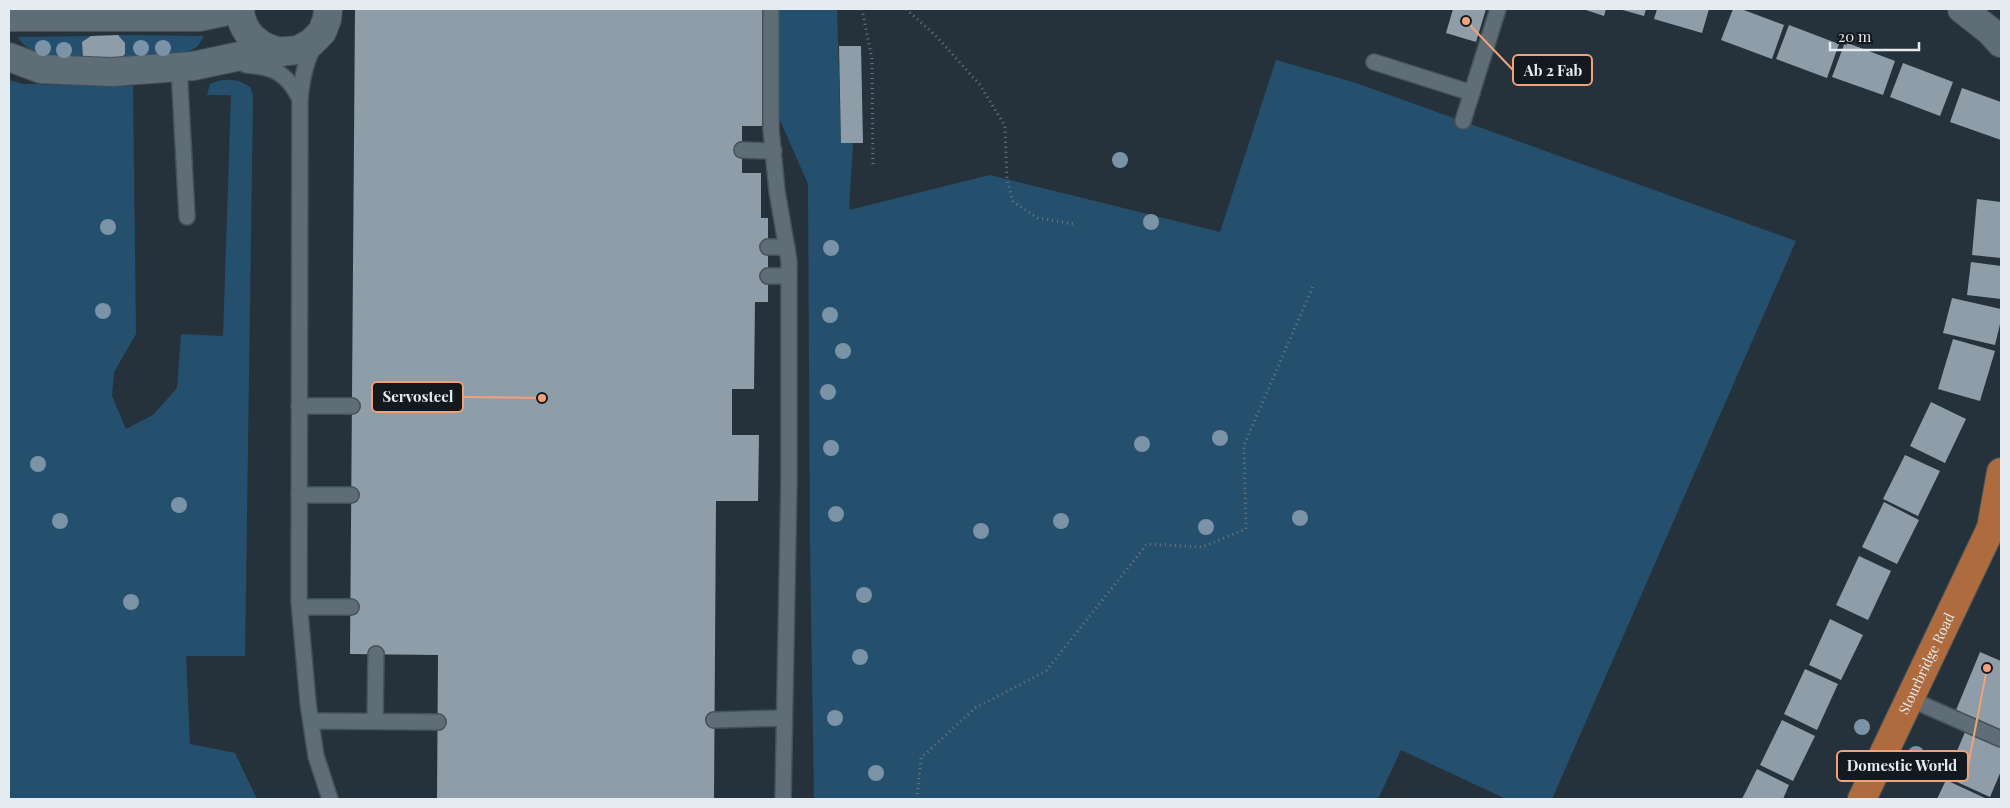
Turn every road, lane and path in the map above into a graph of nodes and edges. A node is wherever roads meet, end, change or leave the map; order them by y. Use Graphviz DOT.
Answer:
graph roads {
  1 [pos="227,9"];
  2 [pos="240,9"];
  3 [pos="772,9"];
  4 [pos="862,9"];
  5 [pos="906,9"];
  6 [pos="1498,9"];
  7 [pos="1962,9"];
  8 [pos="9,17"];
  9 [pos="325,21"];
  10 [pos="2000,38"];
  11 [pos="283,52"];
  12 [pos="9,57"];
  13 [pos="211,62"];
  14 [pos="1374,62"];
  15 [pos="179,67"];
  16 [pos="1472,94"];
  17 [pos="300,99"];
  18 [pos="1463,121"];
  19 [pos="742,150"];
  20 [pos="774,151"];
  21 [pos="873,165"];
  22 [pos="188,218"];
  23 [pos="1074,224"];
  24 [pos="768,248"];
  25 [pos="787,248"];
  26 [pos="768,276"];
  27 [pos="790,276"];
  28 [pos="1314,284"];
  29 [pos="300,406"];
  30 [pos="352,406"];
  31 [pos="2001,472"];
  32 [pos="299,495"];
  33 [pos="351,495"];
  34 [pos="1996,523"];
  35 [pos="300,607"];
  36 [pos="350,607"];
  37 [pos="376,654"];
  38 [pos="1910,699"];
  39 [pos="784,718"];
  40 [pos="714,720"];
  41 [pos="311,721"];
  42 [pos="375,721"];
  43 [pos="438,722"];
  44 [pos="2001,739"];
  45 [pos="330,799"];
  46 [pos="783,799"];
  47 [pos="917,799"];
  48 [pos="1862,799"];
  1 -- 8 [label="street"];
  2 -- 11 [label="street"];
  3 -- 20 [label="lane"];
  4 -- 21 [label="path"];
  5 -- 23 [label="path"];
  6 -- 16 [label="lane"];
  7 -- 10 [label="street"];
  9 -- 11 [label="street"];
  9 -- 17 [label="lane"];
  11 -- 13 [label="street"];
  12 -- 15 [label="street"];
  13 -- 15 [label="street"];
  13 -- 17 [label="lane"];
  14 -- 16 [label="lane"];
  15 -- 22 [label="lane"];
  16 -- 18 [label="lane"];
  17 -- 29 [label="lane"];
  19 -- 20 [label="lane"];
  20 -- 25 [label="lane"];
  24 -- 25 [label="lane"];
  25 -- 27 [label="lane"];
  26 -- 27 [label="lane"];
  27 -- 39 [label="lane"];
  28 -- 47 [label="path"];
  29 -- 30 [label="lane"];
  29 -- 32 [label="lane"];
  31 -- 34 [label="main road, Stourbridge Road"];
  32 -- 33 [label="lane"];
  32 -- 35 [label="lane"];
  34 -- 38 [label="main road, Stourbridge Road"];
  35 -- 36 [label="lane"];
  35 -- 41 [label="lane"];
  37 -- 42 [label="lane"];
  38 -- 44 [label="lane"];
  38 -- 48 [label="main road, Stourbridge Road"];
  39 -- 40 [label="lane"];
  39 -- 46 [label="lane"];
  41 -- 42 [label="lane"];
  41 -- 45 [label="lane"];
  42 -- 43 [label="lane"];
}
